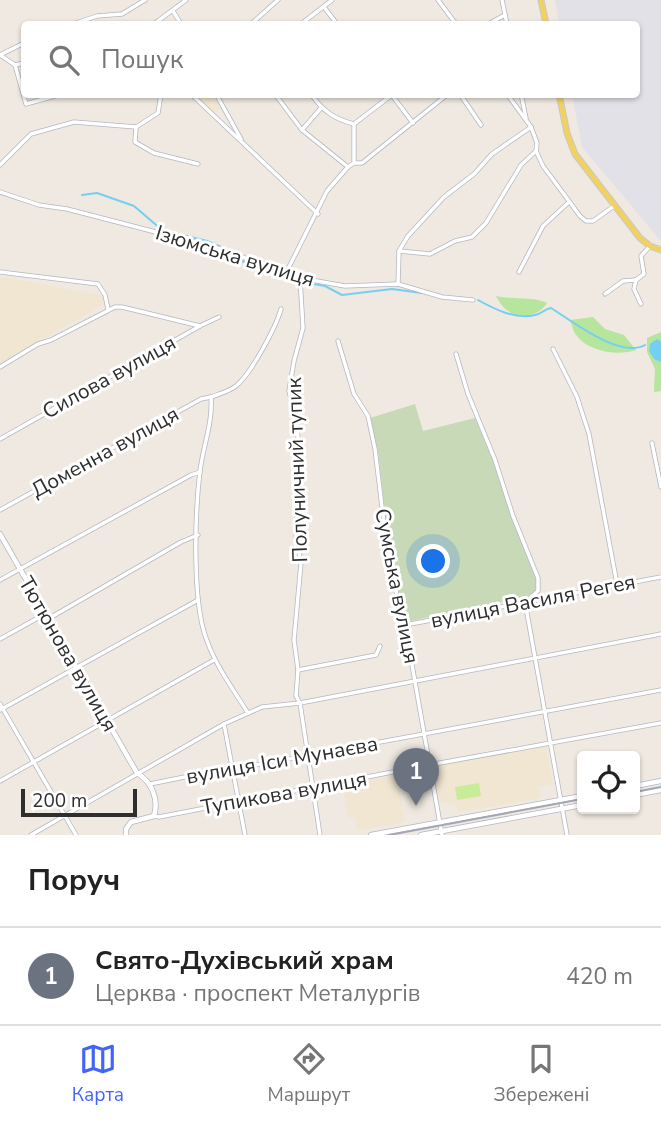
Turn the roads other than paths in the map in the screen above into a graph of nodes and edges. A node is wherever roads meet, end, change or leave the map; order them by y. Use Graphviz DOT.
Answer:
graph roads {
  1 [pos="145,0"];
  2 [pos="186,0"];
  3 [pos="278,0"];
  4 [pos="332,0"];
  5 [pos="438,0"];
  6 [pos="502,0"];
  7 [pos="541,0"];
  8 [pos="324,6"];
  9 [pos="173,10"];
  10 [pos="505,15"];
  11 [pos="82,21"];
  12 [pos="158,21"];
  13 [pos="179,21"];
  14 [pos="254,21"];
  15 [pos="305,21"];
  16 [pos="335,21"];
  17 [pos="454,21"];
  18 [pos="494,21"];
  19 [pos="506,21"];
  20 [pos="545,21"];
  21 [pos="21,44"];
  22 [pos="0,55"];
  23 [pos="21,64"];
  24 [pos="15,65"];
  25 [pos="21,86"];
  26 [pos="24,98"];
  27 [pos="48,98"];
  28 [pos="161,98"];
  29 [pos="195,98"];
  30 [pos="218,98"];
  31 [pos="278,98"];
  32 [pos="314,98"];
  33 [pos="388,98"];
  34 [pos="394,98"];
  35 [pos="443,98"];
  36 [pos="463,98"];
  37 [pos="510,98"];
  38 [pos="522,98"];
  39 [pos="560,98"];
  40 [pos="321,108"];
  41 [pos="526,120"];
  42 [pos="413,123"];
  43 [pos="354,124"];
  44 [pos="481,125"];
  45 [pos="136,127"];
  46 [pos="531,127"];
  47 [pos="302,130"];
  48 [pos="244,145"];
  49 [pos="536,151"];
  50 [pos="354,163"];
  51 [pos="198,164"];
  52 [pos="0,165"];
  53 [pos="348,167"];
  54 [pos="0,192"];
  55 [pos="569,202"];
  56 [pos="614,206"];
  57 [pos="318,214"];
  58 [pos="650,246"];
  59 [pos="661,250"];
  60 [pos="399,251"];
  61 [pos="287,271"];
  62 [pos="0,272"];
  63 [pos="519,272"];
  64 [pos="300,278"];
  65 [pos="636,280"];
  66 [pos="398,284"];
  67 [pos="605,294"];
  68 [pos="473,300"];
  69 [pos="641,304"];
  70 [pos="108,309"];
  71 [pos="281,309"];
  72 [pos="219,317"];
  73 [pos="200,326"];
  74 [pos="338,341"];
  75 [pos="553,349"];
  76 [pos="456,354"];
  77 [pos="0,367"];
  78 [pos="211,397"];
  79 [pos="0,439"];
  80 [pos="652,443"];
  81 [pos="200,472"];
  82 [pos="661,487"];
  83 [pos="0,510"];
  84 [pos="0,534"];
  85 [pos="198,536"];
  86 [pos="20,569"];
  87 [pos="661,577"];
  88 [pos="0,580"];
  89 [pos="617,584"];
  90 [pos="198,600"];
  91 [pos="525,602"];
  92 [pos="47,616"];
  93 [pos="405,625"];
  94 [pos="661,634"];
  95 [pos="0,639"];
  96 [pos="380,646"];
  97 [pos="535,657"];
  98 [pos="215,659"];
  99 [pos="77,668"];
  100 [pos="298,670"];
  101 [pos="415,680"];
  102 [pos="661,690"];
  103 [pos="300,703"];
  104 [pos="1,707"];
  105 [pos="545,712"];
  106 [pos="248,713"];
  107 [pos="107,721"];
  108 [pos="661,723"];
  109 [pos="223,724"];
  110 [pos="424,734"];
  111 [pos="550,744"];
  112 [pos="306,757"];
  113 [pos="33,763"];
  114 [pos="429,765"];
  115 [pos="234,769"];
  116 [pos="137,773"];
  117 [pos="661,781"];
  118 [pos="0,782"];
  119 [pos="150,784"];
  120 [pos="640,785"];
  121 [pos="311,787"];
  122 [pos="661,790"];
  123 [pos="640,794"];
  124 [pos="577,797"];
  125 [pos="561,800"];
  126 [pos="239,801"];
  127 [pos="577,806"];
  128 [pos="562,809"];
  129 [pos="65,816"];
  130 [pos="154,816"];
  131 [pos="440,822"];
  132 [pos="442,833"];
  133 [pos="32,835"];
  134 [pos="76,835"];
  135 [pos="126,835"];
  136 [pos="245,835"];
  137 [pos="320,835"];
  138 [pos="371,835"];
  139 [pos="421,835"];
  140 [pos="567,835"];
  1 -- 11 [label="street"];
  2 -- 9 [label="street"];
  3 -- 14 [label="street"];
  4 -- 8 [label="street"];
  5 -- 17 [label="street"];
  6 -- 10 [label="street"];
  7 -- 20 [label="main road"];
  8 -- 15 [label="street"];
  8 -- 16 [label="street"];
  9 -- 12 [label="street"];
  9 -- 13 [label="street"];
  10 -- 18 [label="street"];
  10 -- 19 [label="street"];
  21 -- 22 [label="street"];
  22 -- 24 [label="street"];
  23 -- 24 [label="street"];
  24 -- 25 [label="street"];
  26 -- 27 [label="street"];
  28 -- 45 [label="street"];
  29 -- 48 [label="street"];
  30 -- 48 [label="street"];
  31 -- 47 [label="street"];
  32 -- 40 [label="street"];
  33 -- 43 [label="street"];
  34 -- 42 [label="street"];
  35 -- 42 [label="street"];
  36 -- 44 [label="street"];
  37 -- 41 [label="street"];
  38 -- 41 [label="street"];
  39 -- 56 [label="main road"];
  40 -- 43 [label="street"];
  40 -- 47 [label="street"];
  41 -- 46 [label="street"];
  42 -- 50 [label="street"];
  43 -- 50 [label="street"];
  45 -- 51 [label="street"];
  45 -- 52 [label="street"];
  46 -- 49 [label="street"];
  46 -- 60 [label="street"];
  47 -- 53 [label="street"];
  48 -- 57 [label="street"];
  49 -- 55 [label="street"];
  49 -- 60 [label="street"];
  50 -- 53 [label="street"];
  53 -- 57 [label="street"];
  54 -- 61 [label="street, Ізюмська вулиця"];
  55 -- 56 [label="street"];
  55 -- 63 [label="street"];
  56 -- 58 [label="main road"];
  57 -- 61 [label="street"];
  58 -- 59 [label="main road"];
  58 -- 65 [label="street"];
  60 -- 66 [label="street"];
  61 -- 64 [label="street, Ізюмська вулиця"];
  62 -- 70 [label="street"];
  64 -- 66 [label="street, Ізюмська вулиця"];
  64 -- 100 [label="street, Полуничний тупик"];
  65 -- 67 [label="street"];
  65 -- 69 [label="street"];
  66 -- 68 [label="street, Ізюмська вулиця"];
  70 -- 73 [label="street"];
  70 -- 77 [label="street"];
  71 -- 78 [label="street, Доменна вулиця"];
  72 -- 73 [label="street, Силова вулиця"];
  73 -- 79 [label="street, Силова вулиця"];
  74 -- 93 [label="street, Сумська вулиця"];
  75 -- 89 [label="street"];
  76 -- 91 [label="street"];
  78 -- 81 [label="street"];
  78 -- 83 [label="street, Доменна вулиця"];
  80 -- 82 [label="street"];
  81 -- 85 [label="street"];
  81 -- 86 [label="street"];
  84 -- 86 [label="main road, Тютюнова вулиця"];
  85 -- 90 [label="street"];
  85 -- 92 [label="street"];
  86 -- 88 [label="street"];
  86 -- 92 [label="main road, Тютюнова вулиця"];
  87 -- 89 [label="street, вулиця Василя Регея"];
  89 -- 91 [label="street, вулиця Василя Регея"];
  90 -- 98 [label="street"];
  90 -- 99 [label="street"];
  91 -- 93 [label="street, вулиця Василя Регея"];
  91 -- 97 [label="street"];
  92 -- 95 [label="street"];
  92 -- 99 [label="main road, Тютюнова вулиця"];
  93 -- 101 [label="street, Сумська вулиця"];
  94 -- 97 [label="street"];
  96 -- 100 [label="street"];
  97 -- 101 [label="street"];
  97 -- 105 [label="street"];
  98 -- 106 [label="street"];
  98 -- 107 [label="street"];
  99 -- 104 [label="street"];
  99 -- 107 [label="main road, Тютюнова вулиця"];
  100 -- 103 [label="street, Полуничний тупик"];
  101 -- 103 [label="street"];
  101 -- 110 [label="street, Сумська вулиця"];
  102 -- 105 [label="street, вулиця Іси Мунаєва"];
  103 -- 106 [label="street"];
  103 -- 112 [label="street, Полуничний тупик"];
  104 -- 113 [label="street"];
  105 -- 110 [label="street, вулиця Іси Мунаєва"];
  105 -- 111 [label="street"];
  106 -- 109 [label="street"];
  107 -- 113 [label="street"];
  107 -- 116 [label="main road, Тютюнова вулиця"];
  108 -- 111 [label="street, Тупикова вулиця"];
  109 -- 115 [label="street"];
  109 -- 116 [label="street"];
  110 -- 112 [label="street, вулиця Іси Мунаєва"];
  110 -- 114 [label="street, Сумська вулиця"];
  111 -- 114 [label="street, Тупикова вулиця"];
  111 -- 125 [label="street"];
  112 -- 115 [label="street, вулиця Іси Мунаєва"];
  112 -- 121 [label="street, Полуничний тупик"];
  113 -- 118 [label="street"];
  113 -- 129 [label="street"];
  114 -- 121 [label="street, Тупикова вулиця"];
  114 -- 131 [label="street, Сумська вулиця"];
  115 -- 119 [label="street, вулиця Іси Мунаєва"];
  115 -- 126 [label="street"];
  116 -- 119 [label="main road, Тютюнова вулиця"];
  116 -- 129 [label="street"];
  117 -- 120 [label="main road"];
  119 -- 130 [label="main road"];
  121 -- 126 [label="street, Тупикова вулиця"];
  121 -- 137 [label="street, Полуничний тупик"];
  122 -- 123 [label="main road"];
  124 -- 125 [label="main road"];
  125 -- 128 [label="street"];
  125 -- 131 [label="main road"];
  126 -- 130 [label="street, Тупикова вулиця"];
  126 -- 136 [label="street"];
  127 -- 128 [label="main road"];
  128 -- 132 [label="main road"];
  128 -- 140 [label="street"];
  129 -- 133 [label="street"];
  129 -- 134 [label="street"];
  130 -- 135 [label="main road"];
  131 -- 132 [label="street, Сумська вулиця"];
  131 -- 138 [label="main road"];
  132 -- 139 [label="main road"];
}
